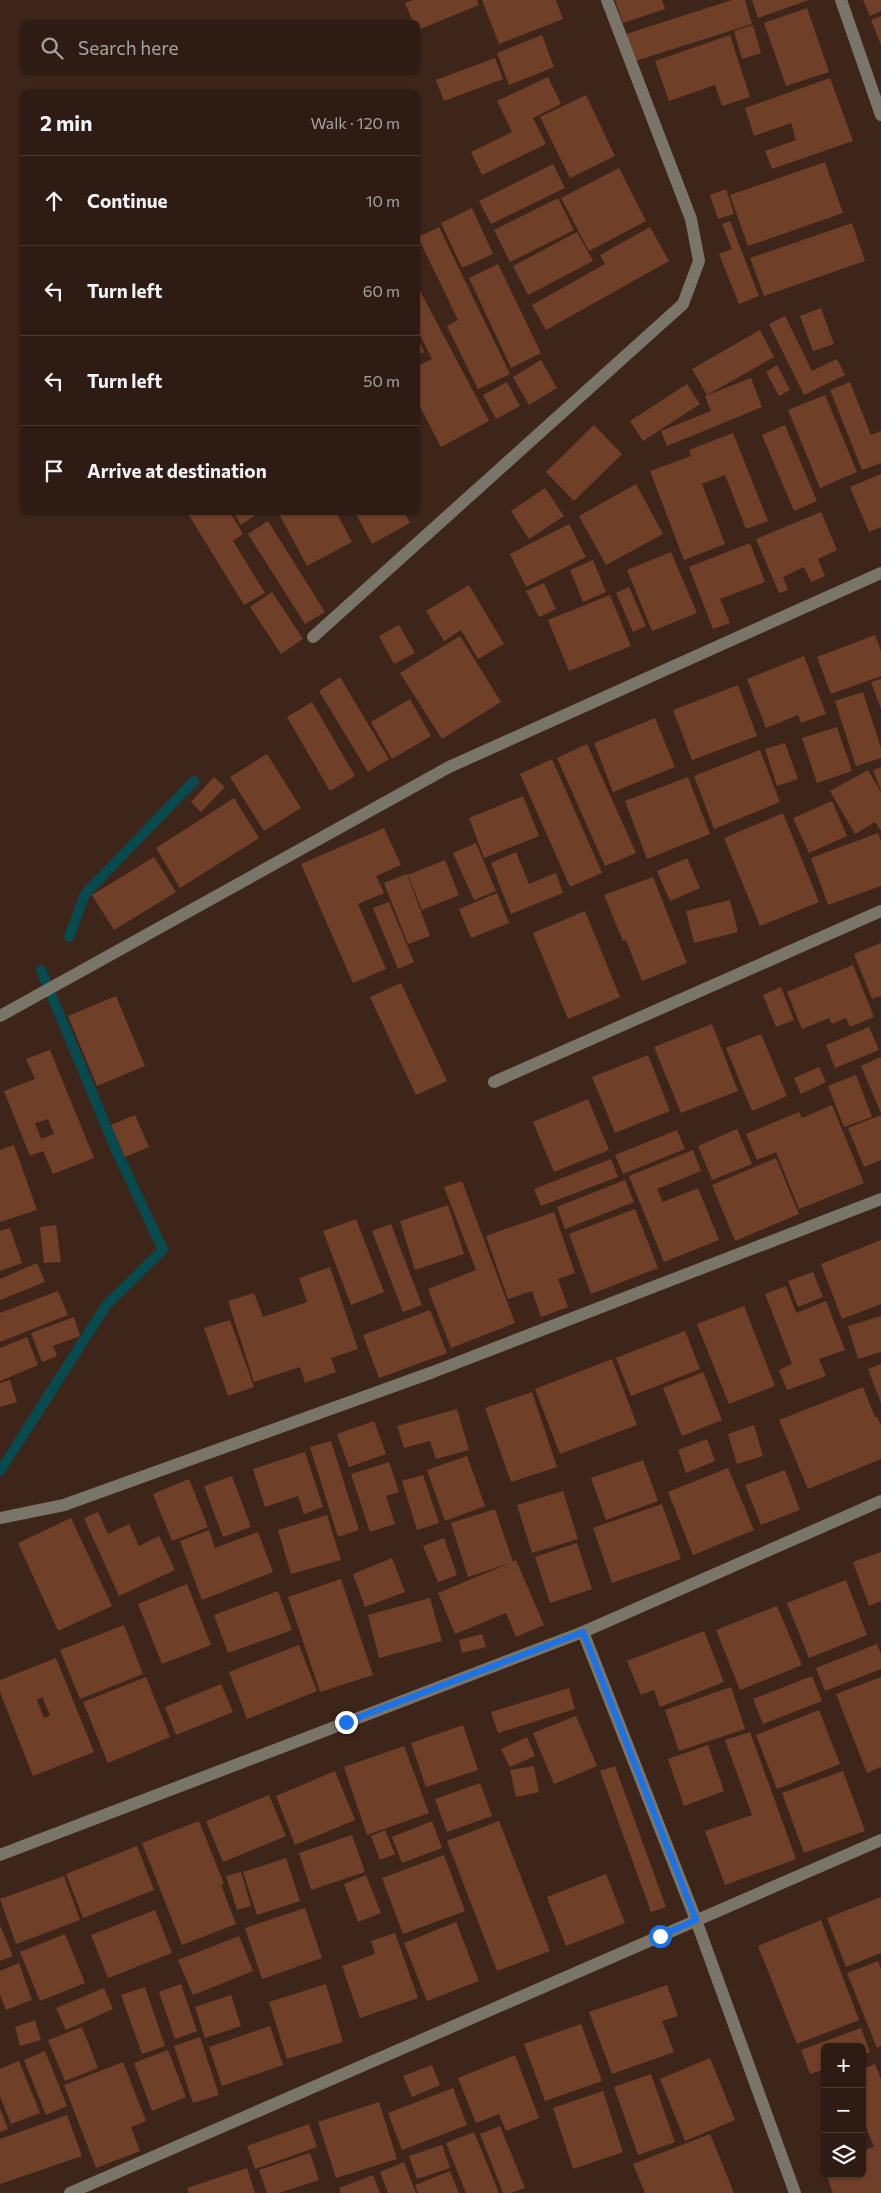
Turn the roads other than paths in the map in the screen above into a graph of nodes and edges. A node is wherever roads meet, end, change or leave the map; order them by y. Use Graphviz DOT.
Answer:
graph roads {
  1 [pos="607,0"];
  2 [pos="841,0"];
  3 [pos="881,115"];
  4 [pos="881,573"];
  5 [pos="314,638"];
  6 [pos="881,911"];
  7 [pos="0,1016"];
  8 [pos="494,1082"];
  9 [pos="881,1199"];
  10 [pos="881,1501"];
  11 [pos="0,1518"];
  12 [pos="583,1632"];
  13 [pos="881,1840"];
  14 [pos="0,1855"];
  15 [pos="696,1920"];
  16 [pos="70,2193"];
  17 [pos="795,2193"];
  1 -- 5 [label="street"];
  2 -- 3 [label="street"];
  4 -- 7 [label="street"];
  6 -- 8 [label="street"];
  9 -- 11 [label="street"];
  10 -- 12 [label="street"];
  12 -- 14 [label="street"];
  12 -- 15 [label="street"];
  13 -- 15 [label="street"];
  15 -- 16 [label="street"];
  15 -- 17 [label="street"];
}
